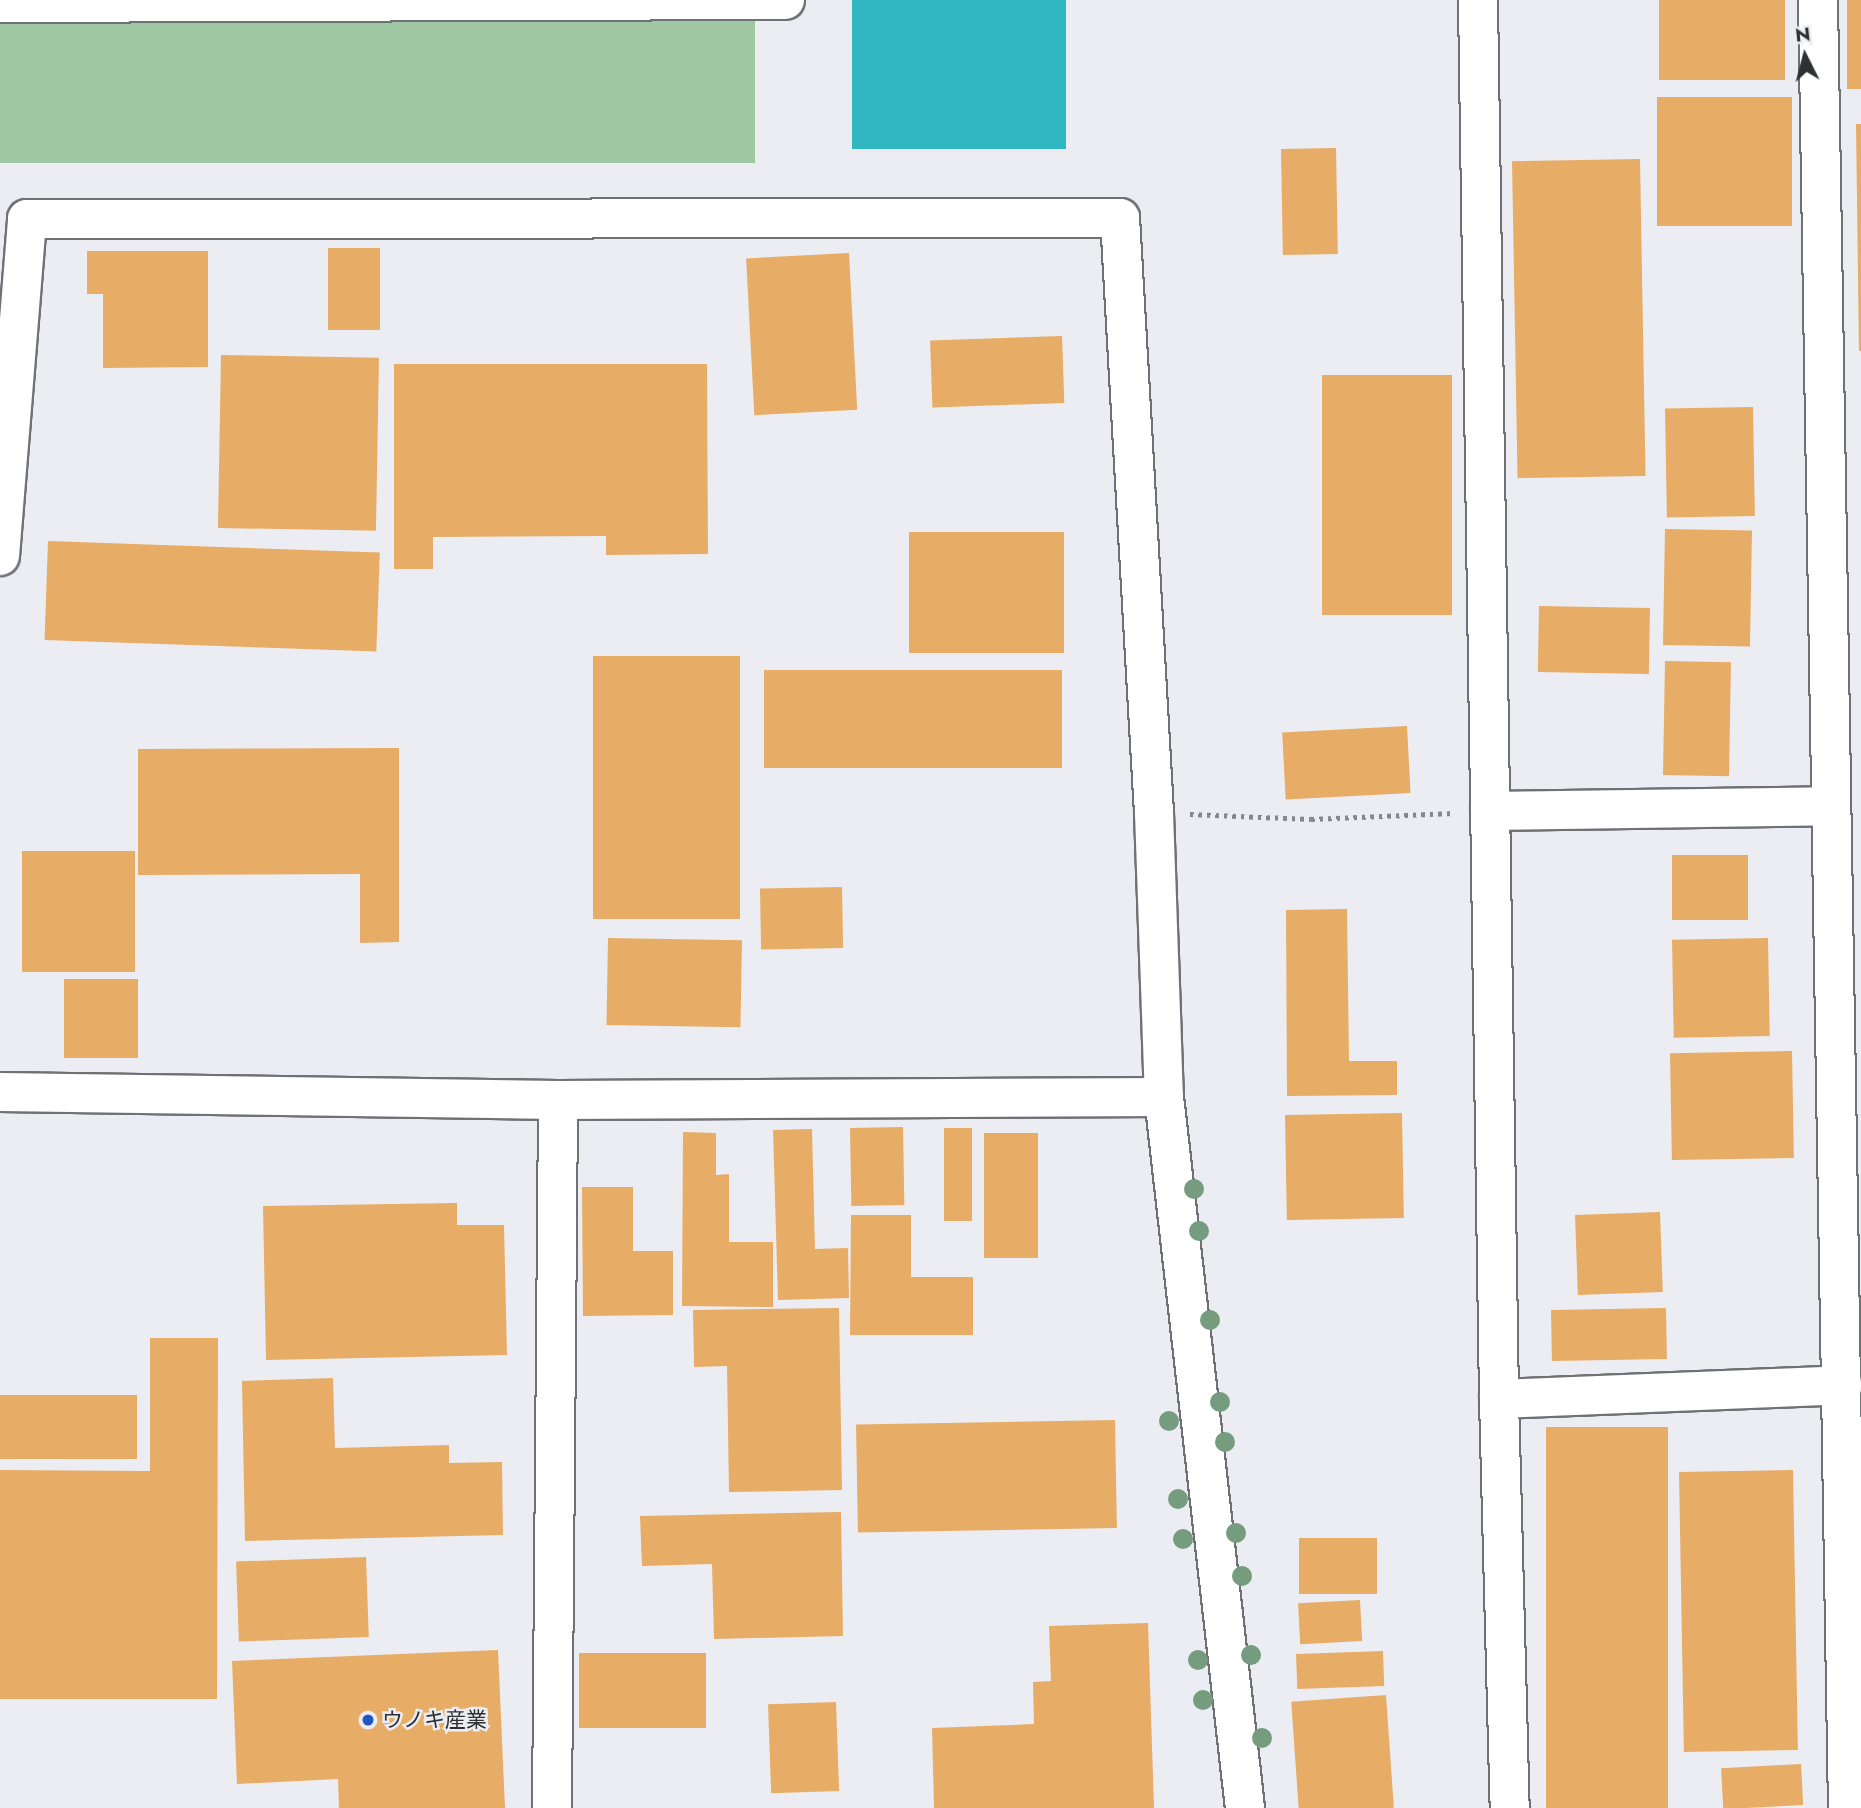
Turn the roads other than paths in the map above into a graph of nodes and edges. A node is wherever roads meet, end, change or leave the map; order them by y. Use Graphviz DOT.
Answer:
graph roads {
  1 [pos="605,0"];
  2 [pos="785,0"];
  3 [pos="1478,0"];
  4 [pos="1818,0"];
  5 [pos="202,1"];
  6 [pos="406,1"];
  7 [pos="1,2"];
  8 [pos="0,556"];
  9 [pos="1829,806"];
  10 [pos="1490,811"];
  11 [pos="0,1092"];
  12 [pos="1164,1097"];
  13 [pos="558,1100"];
  14 [pos="1843,1385"];
  15 [pos="1499,1399"];
  16 [pos="552,1808"];
  17 [pos="1245,1808"];
  18 [pos="1510,1808"];
  19 [pos="1848,1808"];
  1 -- 2 [label="street"];
  1 -- 6 [label="street"];
  3 -- 10 [label="street"];
  4 -- 9 [label="street"];
  5 -- 6 [label="street"];
  5 -- 7 [label="street"];
  8 -- 12 [label="street"];
  9 -- 10 [label="street"];
  9 -- 14 [label="street"];
  10 -- 15 [label="street"];
  11 -- 13 [label="street"];
  12 -- 13 [label="street"];
  12 -- 17 [label="street"];
  13 -- 16 [label="street"];
  14 -- 15 [label="street"];
  14 -- 19 [label="street"];
  15 -- 18 [label="street"];
}
